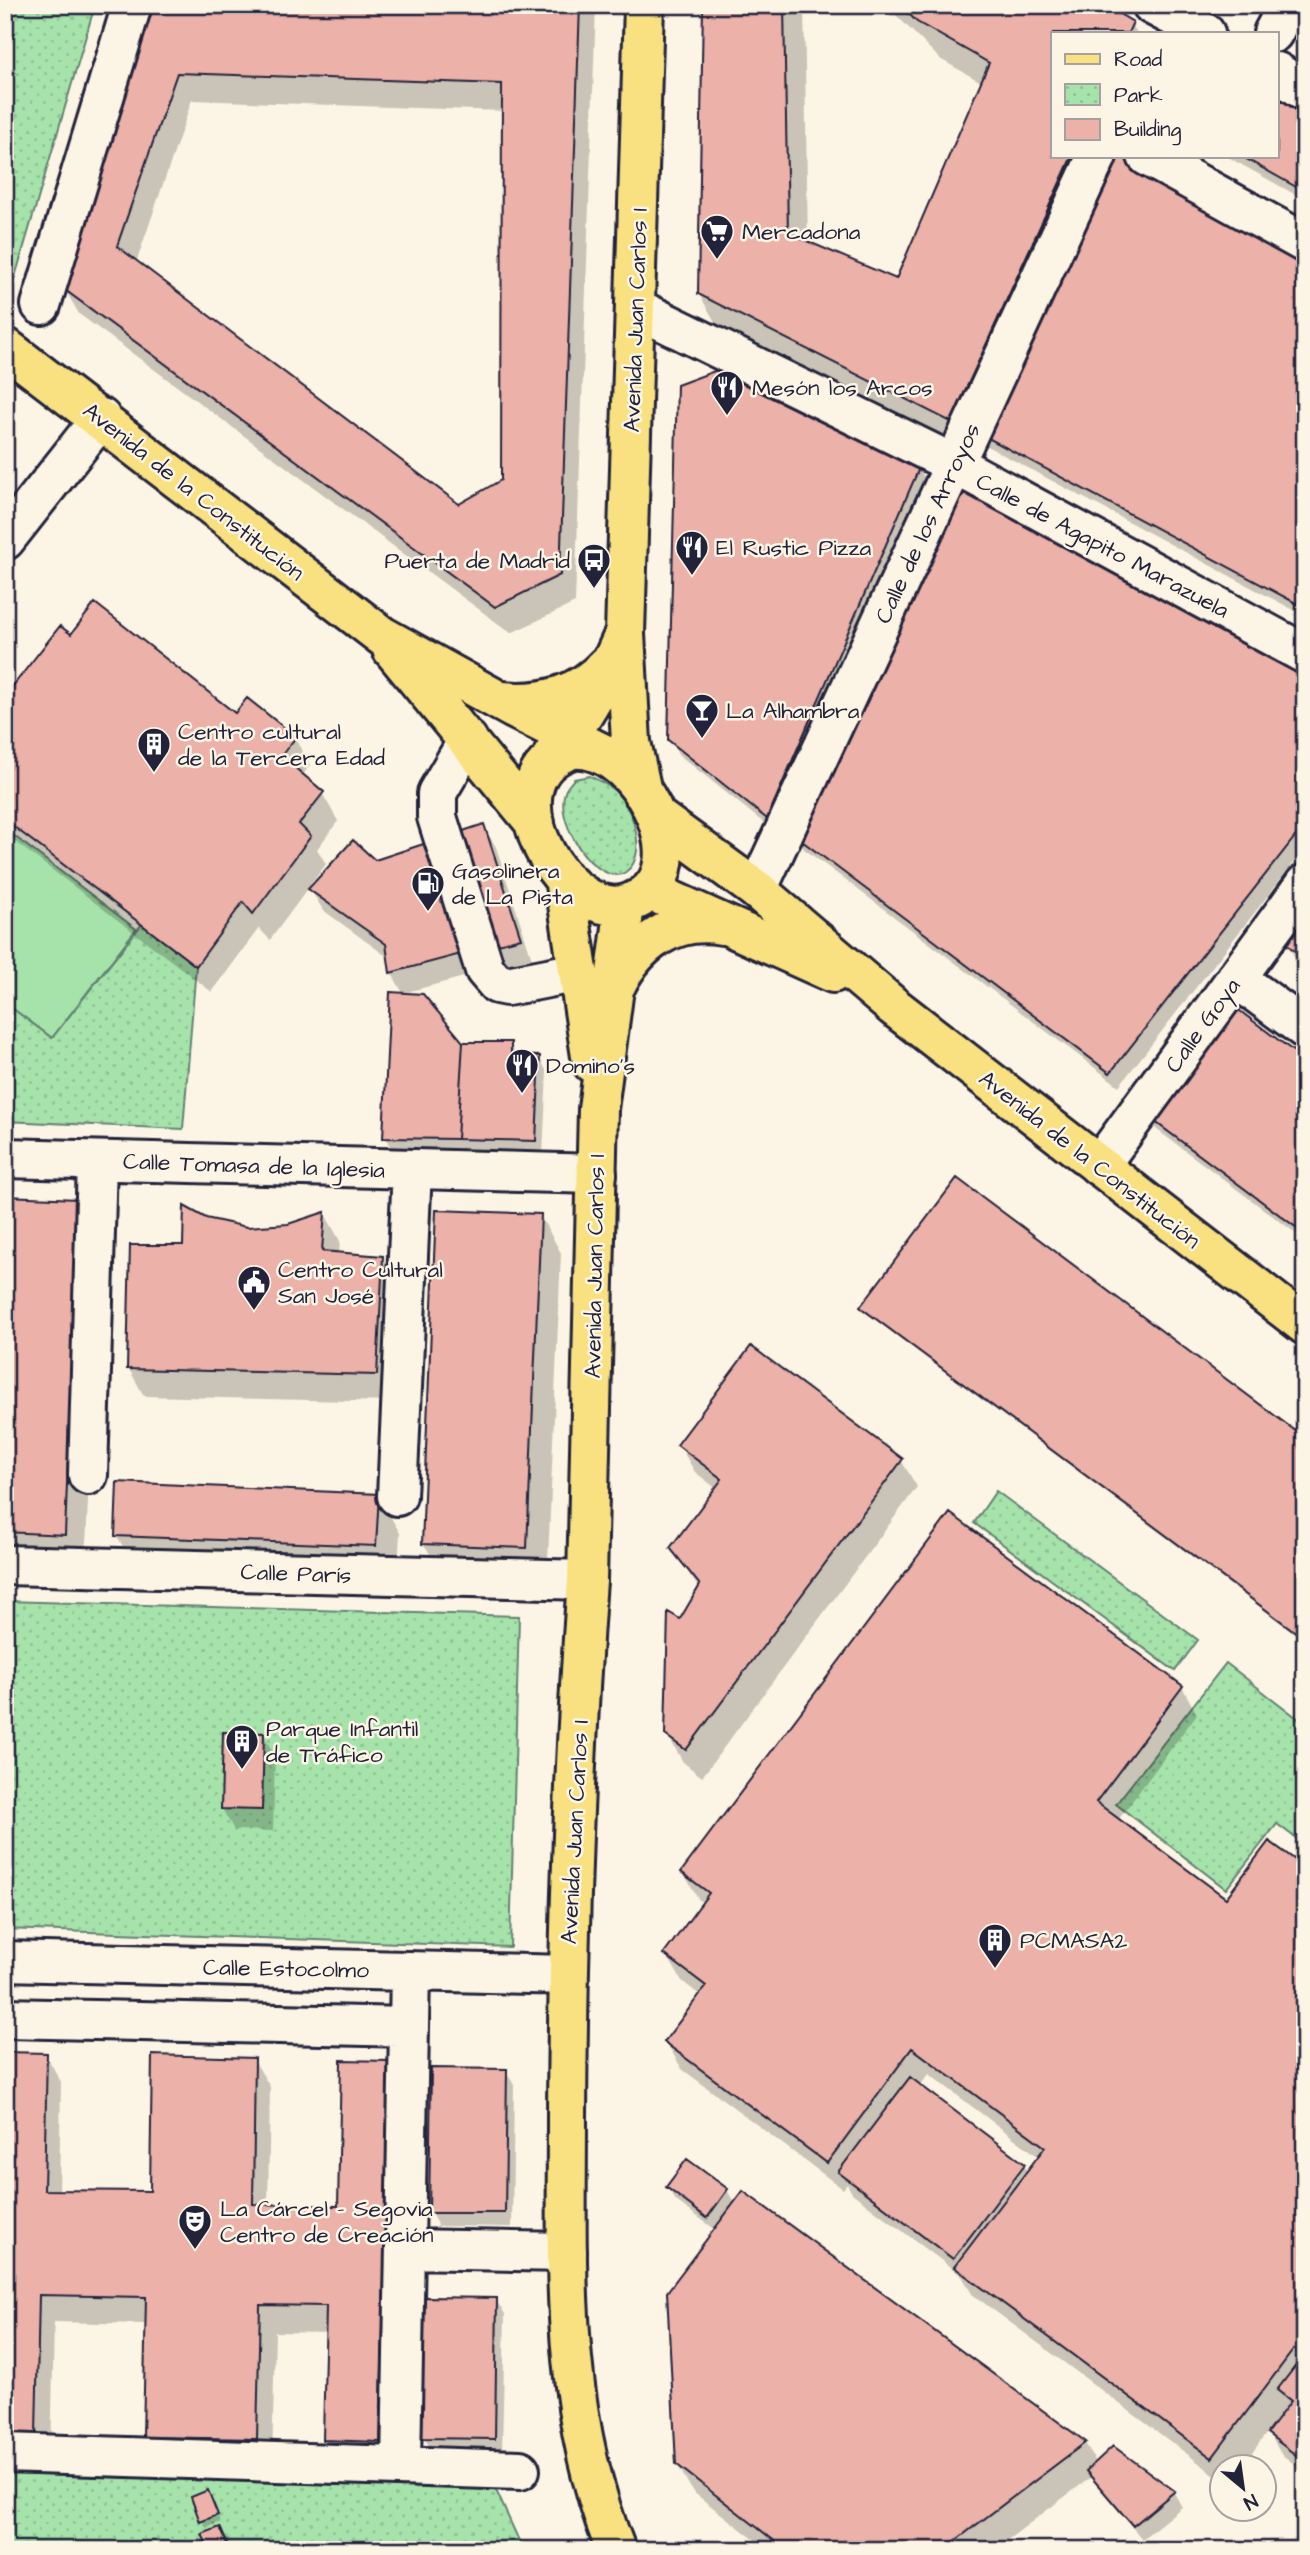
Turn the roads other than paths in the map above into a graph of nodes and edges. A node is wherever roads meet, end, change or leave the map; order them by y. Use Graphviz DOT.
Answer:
graph roads {
  1 [pos="132,5"];
  2 [pos="645,5"];
  3 [pos="1288,5"];
  4 [pos="1159,17"];
  5 [pos="1202,32"];
  6 [pos="1274,32"];
  7 [pos="1278,73"];
  8 [pos="1305,91"];
  9 [pos="1096,158"];
  10 [pos="1151,158"];
  11 [pos="1305,243"];
  12 [pos="41,305"];
  13 [pos="636,308"];
  14 [pos="5,347"];
  15 [pos="101,418"];
  16 [pos="954,464"];
  17 [pos="5,540"];
  18 [pos="382,636"];
  19 [pos="621,642"];
  20 [pos="1305,654"];
  21 [pos="501,701"];
  22 [pos="468,740"];
  23 [pos="558,749"];
  24 [pos="650,804"];
  25 [pos="535,823"];
  26 [pos="564,878"];
  27 [pos="1305,884"];
  28 [pos="757,890"];
  29 [pos="638,898"];
  30 [pos="727,926"];
  31 [pos="578,972"];
  32 [pos="1237,978"];
  33 [pos="615,986"];
  34 [pos="876,993"];
  35 [pos="1305,1029"];
  36 [pos="598,1109"];
  37 [pos="5,1158"];
  38 [pos="97,1161"];
  39 [pos="1099,1166"];
  40 [pos="412,1169"];
  41 [pos="597,1174"];
  42 [pos="1305,1325"];
  43 [pos="88,1475"];
  44 [pos="397,1496"];
  45 [pos="5,1565"];
  46 [pos="587,1580"];
  47 [pos="5,1961"];
  48 [pos="410,1970"];
  49 [pos="568,1975"];
  50 [pos="5,2018"];
  51 [pos="409,2027"];
  52 [pos="405,2249"];
  53 [pos="567,2252"];
  54 [pos="5,2453"];
  55 [pos="401,2465"];
  56 [pos="520,2470"];
  57 [pos="616,2550"];
  1 -- 12 [label="street"];
  2 -- 13 [label="main road, Avenida Juan Carlos I"];
  3 -- 6 [label="street"];
  4 -- 5 [label="street"];
  7 -- 8 [label="street"];
  9 -- 16 [label="street, Calle de los Arroyos"];
  10 -- 11 [label="street"];
  13 -- 16 [label="street, Calle de Agapito Marazuela"];
  13 -- 19 [label="main road, Avenida Juan Carlos I"];
  14 -- 15 [label="main road, Avenida de la Constitución"];
  15 -- 17 [label="street"];
  15 -- 18 [label="main road, Avenida de la Constitución"];
  16 -- 20 [label="street, Calle de Agapito Marazuela"];
  16 -- 28 [label="street, Calle de los Arroyos"];
  18 -- 21 [label="main road, Avenida de la Constitución"];
  18 -- 22 [label="main road, Avenida de la Constitución"];
  19 -- 21 [label="main road"];
  19 -- 23 [label="main road, Avenida Juan Carlos I"];
  19 -- 24 [label="main road, Avenida Juan Carlos I"];
  21 -- 23 [label="main road, Avenida de la Constitución"];
  22 -- 25 [label="main road, Avenida de la Constitución"];
  22 -- 31 [label="street"];
  23 -- 24 [label="main road, Avenida de la Constitución"];
  23 -- 25 [label="main road"];
  24 -- 28 [label="main road, Avenida de la Constitución"];
  24 -- 29 [label="main road"];
  25 -- 26 [label="main road"];
  26 -- 29 [label="main road"];
  26 -- 31 [label="main road, Avenida Juan Carlos I"];
  27 -- 32 [label="street, Calle Goya"];
  28 -- 34 [label="main road, Avenida de la Constitución"];
  29 -- 30 [label="main road, Avenida de la Constitución"];
  29 -- 33 [label="main road, Avenida Juan Carlos I"];
  30 -- 33 [label="main road"];
  30 -- 34 [label="main road, Avenida de la Constitución"];
  31 -- 36 [label="main road, Avenida Juan Carlos I"];
  32 -- 35 [label="street"];
  32 -- 39 [label="street, Calle Goya"];
  33 -- 36 [label="main road, Avenida Juan Carlos I"];
  34 -- 39 [label="main road, Avenida de la Constitución"];
  36 -- 41 [label="main road, Avenida Juan Carlos I"];
  37 -- 38 [label="street, Calle Tomasa de la Iglesia"];
  38 -- 40 [label="street, Calle Tomasa de la Iglesia"];
  38 -- 43 [label="street, Calle Tomasa de la Iglesia"];
  39 -- 42 [label="main road, Avenida de la Constitución"];
  40 -- 41 [label="street, Calle Tomasa de la Iglesia"];
  40 -- 44 [label="street, Calle Tomasa de la Iglesia"];
  41 -- 46 [label="main road, Avenida Juan Carlos I"];
  45 -- 46 [label="street, Calle París"];
  46 -- 49 [label="main road, Avenida Juan Carlos I"];
  47 -- 48 [label="street, Calle Estocolmo"];
  48 -- 49 [label="street, Calle Estocolmo"];
  48 -- 51 [label="street"];
  49 -- 53 [label="main road, Avenida Juan Carlos I"];
  50 -- 51 [label="street"];
  51 -- 52 [label="street"];
  52 -- 53 [label="street"];
  52 -- 55 [label="street"];
  53 -- 57 [label="main road, Avenida Juan Carlos I"];
  54 -- 55 [label="street"];
  55 -- 56 [label="street"];
}
